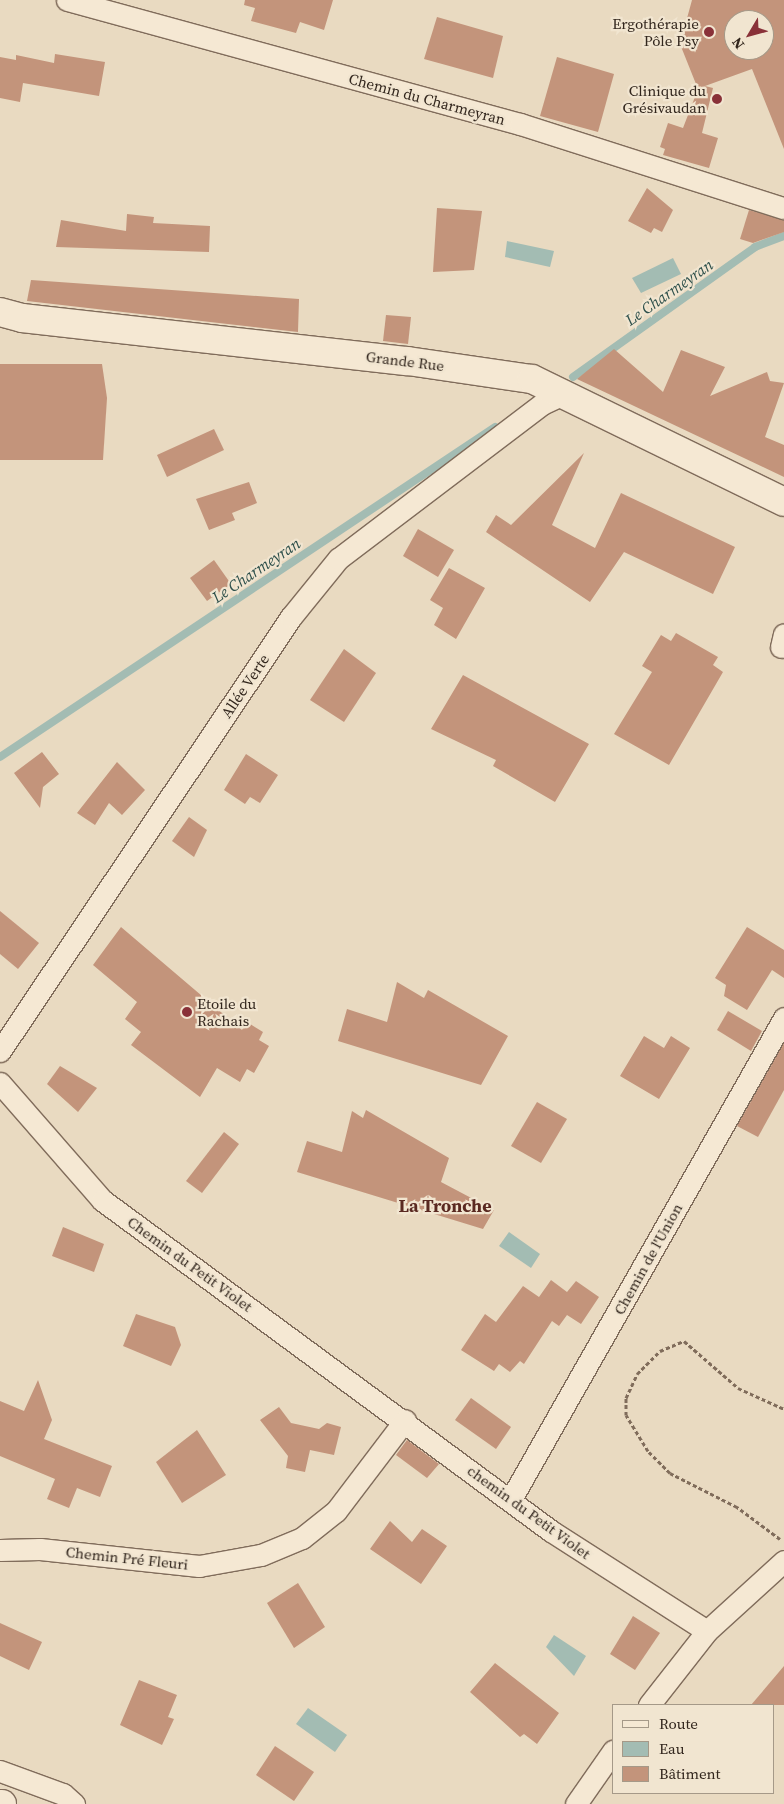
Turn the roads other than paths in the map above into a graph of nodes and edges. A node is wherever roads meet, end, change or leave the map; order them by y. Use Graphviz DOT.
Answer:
graph roads {
  1 [pos="67,0"];
  2 [pos="784,208"];
  3 [pos="0,312"];
  4 [pos="566,393"];
  5 [pos="784,502"];
  6 [pos="784,1018"];
  7 [pos="0,1051"];
  8 [pos="0,1083"];
  9 [pos="405,1420"];
  10 [pos="511,1499"];
  11 [pos="0,1550"];
  12 [pos="784,1561"];
  13 [pos="707,1631"];
  14 [pos="650,1704"];
  15 [pos="612,1752"];
  16 [pos="0,1771"];
  17 [pos="74,1804"];
  18 [pos="576,1804"];
  1 -- 2 [label="street, Chemin du Charmeyran"];
  3 -- 4 [label="street, Grande Rue"];
  4 -- 5 [label="street, Grande Rue"];
  4 -- 7 [label="street, Allée Verte"];
  6 -- 10 [label="street, Chemin de l'Union"];
  8 -- 9 [label="street, Chemin du Petit Violet"];
  9 -- 10 [label="street, chemin du Petit Violet"];
  9 -- 11 [label="street, Chemin Pré Fleuri"];
  10 -- 13 [label="street, chemin du Petit Violet"];
  12 -- 13 [label="street"];
  13 -- 14 [label="street"];
  15 -- 18 [label="street"];
  16 -- 17 [label="street"];
}
